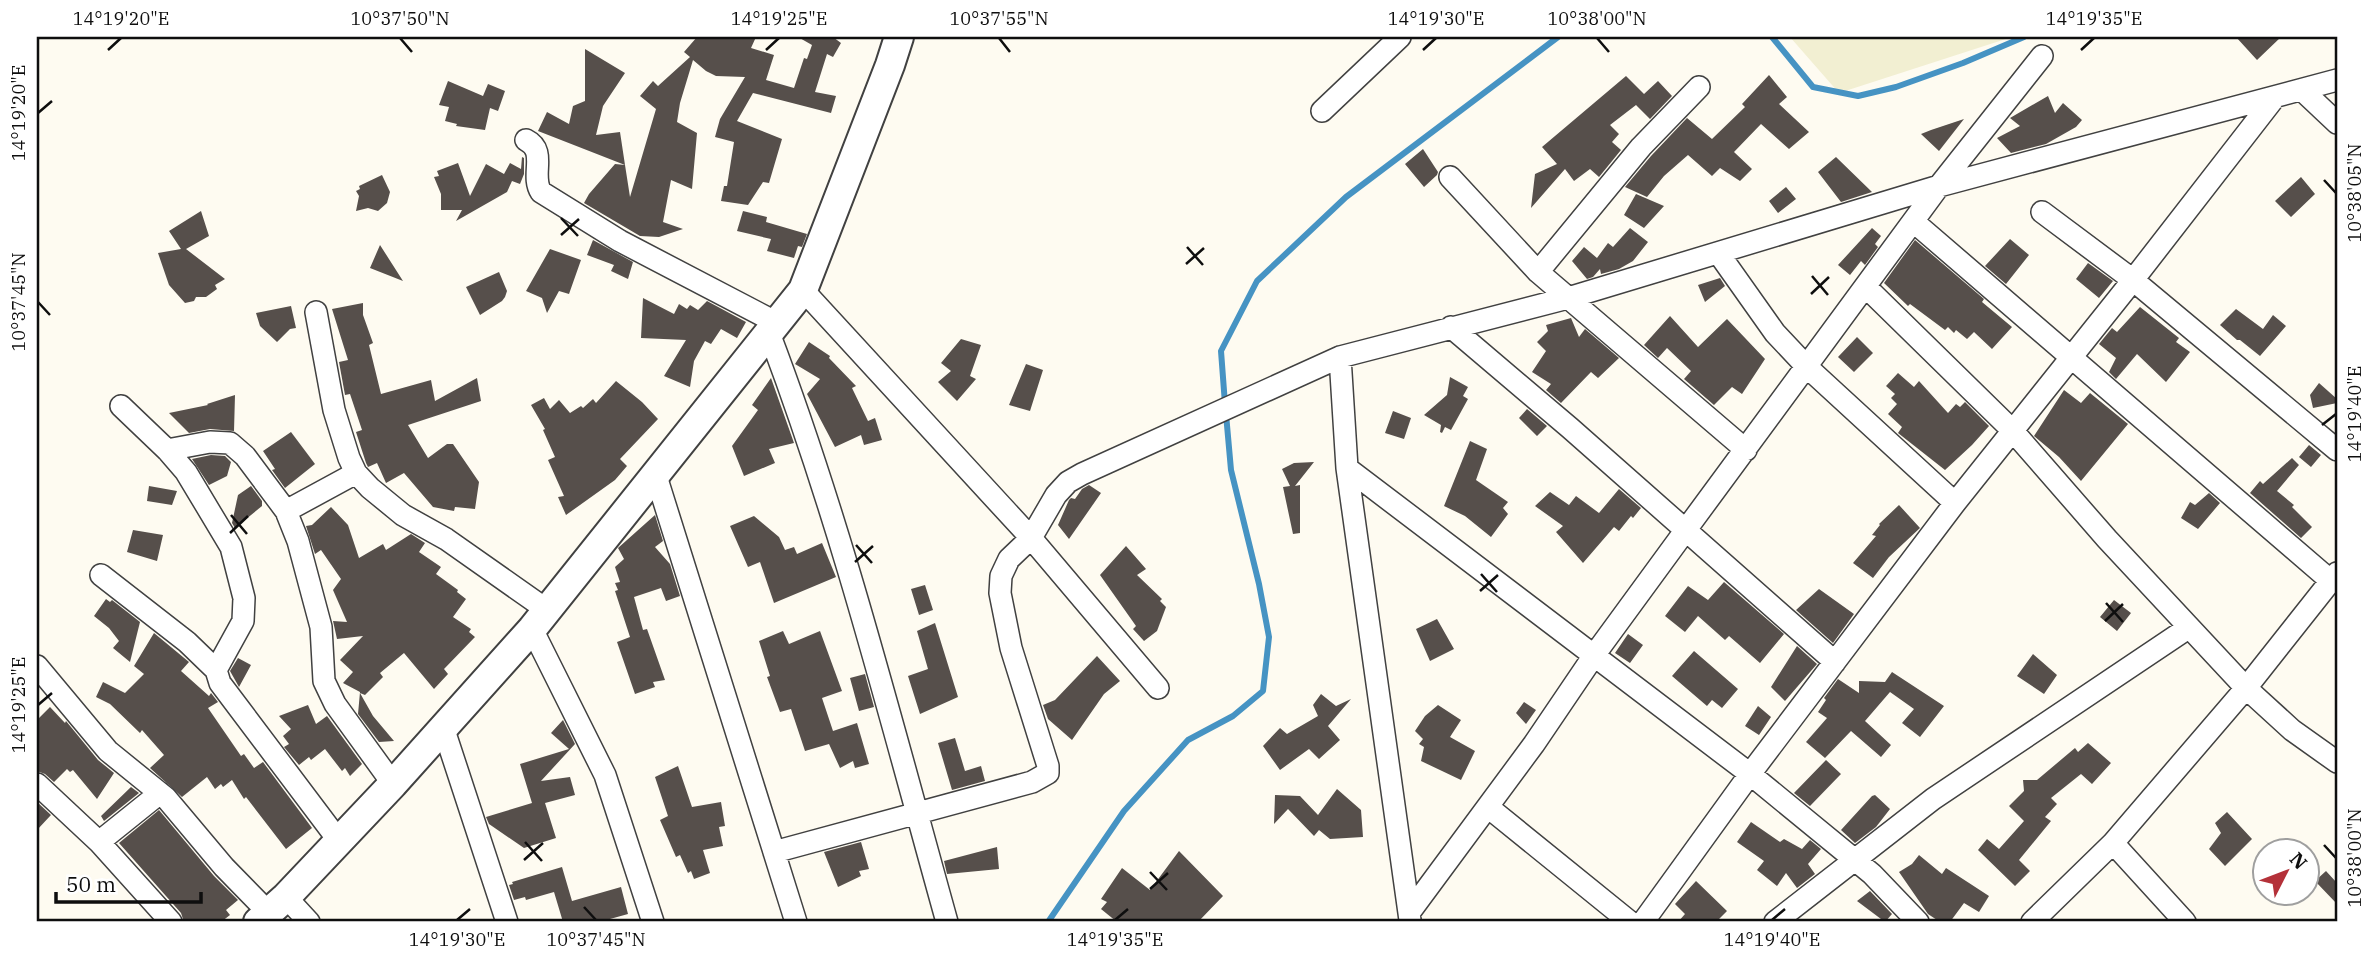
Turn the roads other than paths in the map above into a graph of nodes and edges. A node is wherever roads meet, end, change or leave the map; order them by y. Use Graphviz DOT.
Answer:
graph roads {
  1 [pos="899,37"];
  2 [pos="1400,37"];
  3 [pos="2042,56"];
  4 [pos="2337,80"];
  5 [pos="1699,87"];
  6 [pos="2302,90"];
  7 [pos="2275,97"];
  8 [pos="1322,111"];
  9 [pos="2337,123"];
  10 [pos="526,141"];
  11 [pos="1450,177"];
  12 [pos="1939,186"];
  13 [pos="2042,212"];
  14 [pos="1914,222"];
  15 [pos="1719,254"];
  16 [pos="1538,272"];
  17 [pos="2133,280"];
  18 [pos="1866,287"];
  19 [pos="803,289"];
  20 [pos="1568,298"];
  21 [pos="316,312"];
  22 [pos="1451,327"];
  23 [pos="773,328"];
  24 [pos="1340,357"];
  25 [pos="2070,357"];
  26 [pos="1807,367"];
  27 [pos="121,406"];
  28 [pos="2012,430"];
  29 [pos="167,450"];
  30 [pos="1746,450"];
  31 [pos="2337,450"];
  32 [pos="1347,468"];
  33 [pos="356,473"];
  34 [pos="656,476"];
  35 [pos="1955,503"];
  36 [pos="286,511"];
  37 [pos="1685,530"];
  38 [pos="1031,538"];
  39 [pos="101,575"];
  40 [pos="2334,577"];
  41 [pos="540,620"];
  42 [pos="2188,628"];
  43 [pos="1595,654"];
  44 [pos="1835,662"];
  45 [pos="37,666"];
  46 [pos="216,670"];
  47 [pos="1158,688"];
  48 [pos="2246,688"];
  49 [pos="443,727"];
  50 [pos="2337,762"];
  51 [pos="1750,774"];
  52 [pos="393,783"];
  53 [pos="37,784"];
  54 [pos="160,793"];
  55 [pos="1488,807"];
  56 [pos="916,812"];
  57 [pos="340,841"];
  58 [pos="99,842"];
  59 [pos="2113,843"];
  60 [pos="774,852"];
  61 [pos="1854,860"];
  62 [pos="271,910"];
  63 [pos="1410,917"];
  64 [pos="171,922"];
  65 [pos="309,922"];
  66 [pos="507,922"];
  67 [pos="653,922"];
  68 [pos="796,922"];
  69 [pos="947,922"];
  70 [pos="1630,922"];
  71 [pos="1643,922"];
  72 [pos="1776,922"];
  73 [pos="1918,922"];
  74 [pos="2032,922"];
  75 [pos="2185,922"];
  1 -- 19 [label="street"];
  2 -- 8 [label="street"];
  3 -- 12 [label="street"];
  4 -- 6 [label="street"];
  5 -- 16 [label="street"];
  6 -- 7 [label="street"];
  6 -- 9 [label="street"];
  7 -- 12 [label="street"];
  7 -- 17 [label="street"];
  10 -- 23 [label="street"];
  11 -- 16 [label="street"];
  12 -- 14 [label="street"];
  12 -- 15 [label="street"];
  13 -- 17 [label="street"];
  14 -- 18 [label="street"];
  14 -- 25 [label="street"];
  15 -- 20 [label="street"];
  15 -- 26 [label="street"];
  16 -- 20 [label="street"];
  17 -- 25 [label="street"];
  17 -- 31 [label="street"];
  18 -- 26 [label="street"];
  18 -- 28 [label="street"];
  19 -- 23 [label="street"];
  19 -- 38 [label="street"];
  20 -- 22 [label="street"];
  20 -- 30 [label="street"];
  21 -- 33 [label="street"];
  22 -- 24 [label="street"];
  22 -- 37 [label="street"];
  23 -- 34 [label="street"];
  23 -- 56 [label="street"];
  24 -- 32 [label="street"];
  24 -- 38 [label="street"];
  25 -- 28 [label="street"];
  25 -- 40 [label="street"];
  26 -- 30 [label="street"];
  26 -- 35 [label="street"];
  27 -- 29 [label="street"];
  28 -- 35 [label="street"];
  28 -- 42 [label="street"];
  29 -- 36 [label="street"];
  29 -- 46 [label="street"];
  30 -- 37 [label="street"];
  32 -- 43 [label="street"];
  32 -- 63 [label="street"];
  33 -- 36 [label="street"];
  33 -- 41 [label="street"];
  34 -- 41 [label="street"];
  34 -- 60 [label="street"];
  35 -- 44 [label="street"];
  36 -- 52 [label="street"];
  37 -- 43 [label="street"];
  37 -- 44 [label="street"];
  38 -- 47 [label="street"];
  38 -- 56 [label="street"];
  39 -- 46 [label="street"];
  40 -- 48 [label="street"];
  41 -- 49 [label="street"];
  41 -- 67 [label="street"];
  42 -- 48 [label="street"];
  42 -- 61 [label="street"];
  43 -- 51 [label="street"];
  43 -- 55 [label="street"];
  44 -- 51 [label="street"];
  45 -- 54 [label="street"];
  46 -- 57 [label="street"];
  48 -- 50 [label="street"];
  48 -- 59 [label="street"];
  49 -- 52 [label="street"];
  49 -- 66 [label="street"];
  51 -- 61 [label="street"];
  51 -- 71 [label="street"];
  52 -- 57 [label="street"];
  53 -- 58 [label="street"];
  54 -- 58 [label="street"];
  54 -- 62 [label="street"];
  55 -- 63 [label="street"];
  55 -- 70 [label="street"];
  56 -- 60 [label="street"];
  56 -- 69 [label="street"];
  57 -- 62 [label="street"];
  58 -- 64 [label="street"];
  59 -- 74 [label="street"];
  59 -- 75 [label="street"];
  60 -- 68 [label="street"];
  61 -- 72 [label="street"];
  61 -- 73 [label="street"];
  62 -- 65 [label="street"];
}
